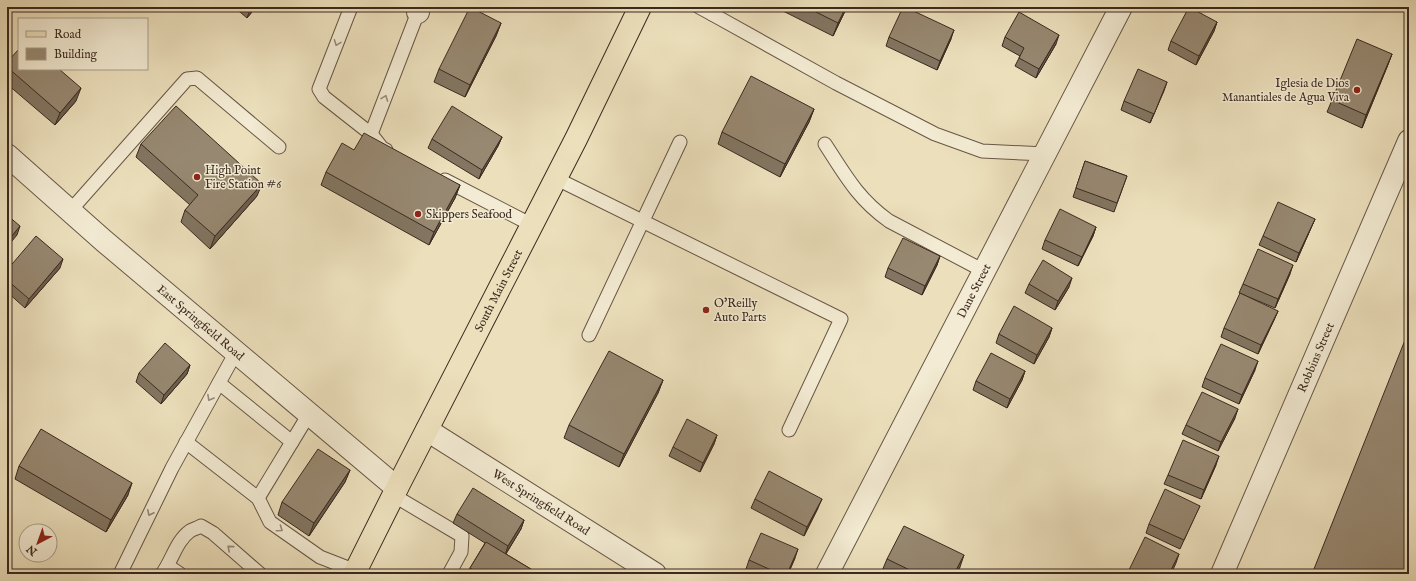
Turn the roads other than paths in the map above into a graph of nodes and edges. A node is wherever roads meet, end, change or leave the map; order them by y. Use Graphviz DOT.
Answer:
graph roads {
  1 [pos="351,7"];
  2 [pos="640,7"];
  3 [pos="699,7"];
  4 [pos="1121,7"];
  5 [pos="419,9"];
  6 [pos="713,10"];
  7 [pos="371,134"];
  8 [pos="1409,141"];
  9 [pos="680,142"];
  10 [pos="825,144"];
  11 [pos="279,148"];
  12 [pos="1045,154"];
  13 [pos="7,155"];
  14 [pos="396,155"];
  15 [pos="431,173"];
  16 [pos="555,178"];
  17 [pos="70,211"];
  18 [pos="642,221"];
  19 [pos="532,225"];
  20 [pos="984,271"];
  21 [pos="589,336"];
  22 [pos="236,352"];
  23 [pos="219,383"];
  24 [pos="309,414"];
  25 [pos="427,430"];
  26 [pos="789,430"];
  27 [pos="186,442"];
  28 [pos="292,442"];
  29 [pos="395,492"];
  30 [pos="258,498"];
  31 [pos="165,570"];
  32 [pos="358,573"];
  33 [pos="120,574"];
  34 [pos="180,574"];
  35 [pos="260,574"];
  36 [pos="449,574"];
  37 [pos="656,574"];
  38 [pos="827,574"];
  39 [pos="1222,574"];
  1 -- 7 [label="lane, one-way"];
  2 -- 16 [label="main road, South Main Street"];
  3 -- 6 [label="lane"];
  4 -- 12 [label="street, Dane Street"];
  7 -- 5 [label="lane, one-way"];
  6 -- 12 [label="lane"];
  7 -- 14 [label="lane"];
  8 -- 39 [label="street, Robbins Street"];
  9 -- 18 [label="lane"];
  10 -- 20 [label="lane"];
  11 -- 17 [label="lane"];
  12 -- 20 [label="street, Dane Street"];
  13 -- 17 [label="street, East Springfield Road"];
  15 -- 19 [label="lane"];
  16 -- 18 [label="lane"];
  16 -- 19 [label="main road, South Main Street"];
  17 -- 22 [label="street, East Springfield Road"];
  18 -- 21 [label="lane"];
  18 -- 26 [label="lane"];
  19 -- 25 [label="main road, South Main Street"];
  20 -- 38 [label="street, Dane Street"];
  22 -- 23 [label="lane"];
  22 -- 24 [label="street, East Springfield Road"];
  23 -- 27 [label="lane, one-way"];
  23 -- 28 [label="lane"];
  24 -- 28 [label="lane"];
  24 -- 29 [label="street, East Springfield Road"];
  25 -- 29 [label="main road, South Main Street"];
  25 -- 37 [label="street, West Springfield Road"];
  27 -- 30 [label="lane"];
  27 -- 33 [label="lane, one-way"];
  28 -- 30 [label="lane"];
  29 -- 32 [label="main road, South Main Street"];
  29 -- 36 [label="lane"];
  30 -- 32 [label="lane, one-way"];
  31 -- 34 [label="lane"];
  35 -- 31 [label="lane, one-way"];
}
